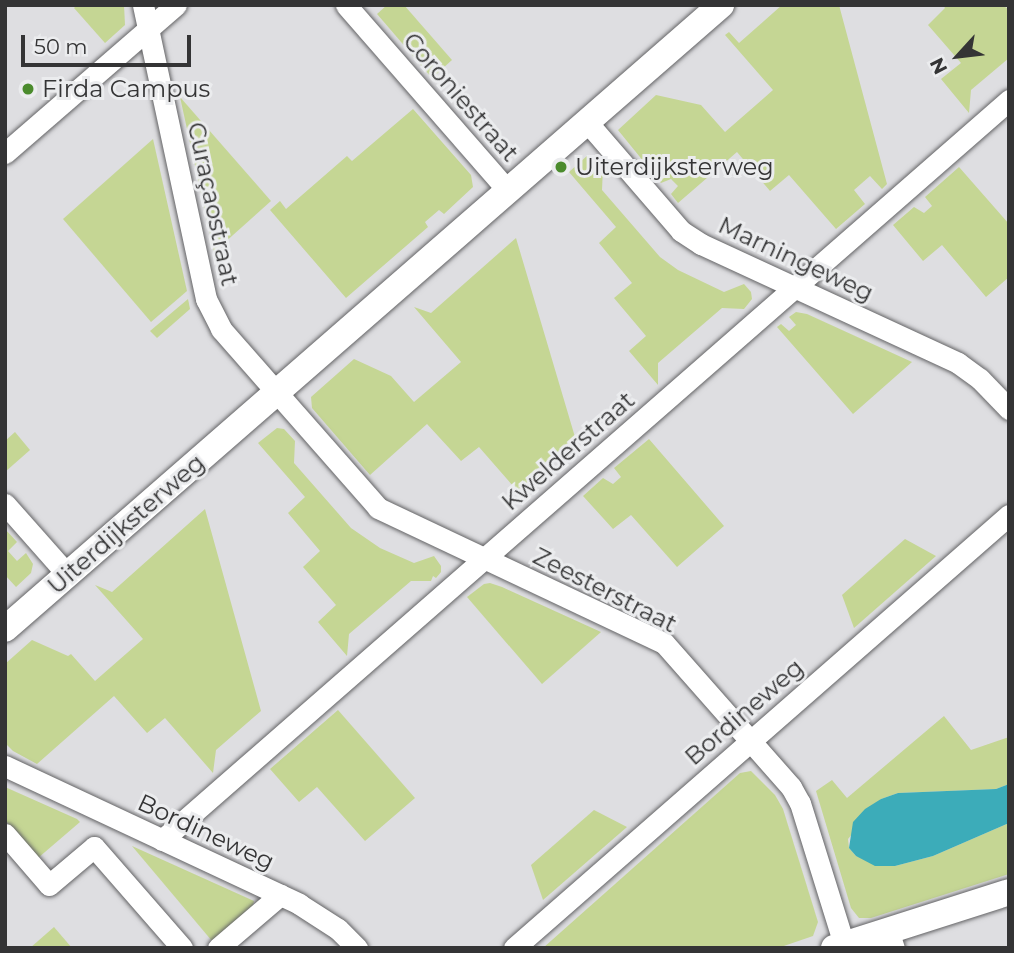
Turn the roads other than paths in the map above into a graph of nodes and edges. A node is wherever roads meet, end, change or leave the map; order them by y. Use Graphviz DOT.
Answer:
graph roads {
  1 [pos="142,5"];
  2 [pos="176,5"];
  3 [pos="346,5"];
  4 [pos="711,8"];
  5 [pos="148,30"];
  6 [pos="1009,100"];
  7 [pos="587,122"];
  8 [pos="5,153"];
  9 [pos="508,191"];
  10 [pos="794,288"];
  11 [pos="276,394"];
  12 [pos="1009,410"];
  13 [pos="5,504"];
  14 [pos="1009,515"];
  15 [pos="483,559"];
  16 [pos="67,574"];
  17 [pos="5,628"];
  18 [pos="752,740"];
  19 [pos="5,766"];
  20 [pos="111,816"];
  21 [pos="5,834"];
  22 [pos="162,840"];
  23 [pos="94,847"];
  24 [pos="1009,892"];
  25 [pos="280,895"];
  26 [pos="891,939"];
  27 [pos="839,946"];
  28 [pos="182,948"];
  29 [pos="218,948"];
  30 [pos="357,948"];
  31 [pos="514,948"];
  1 -- 5 [label="street, Curaçaostraat"];
  2 -- 5 [label="street"];
  3 -- 9 [label="street, Coroniestraat"];
  4 -- 7 [label="street, Uiterdijksterweg"];
  5 -- 8 [label="street"];
  5 -- 11 [label="street, Curaçaostraat"];
  6 -- 10 [label="street, Kwelderstraat"];
  7 -- 9 [label="street, Uiterdijksterweg"];
  7 -- 10 [label="street, Marningeweg"];
  9 -- 11 [label="street, Uiterdijksterweg"];
  10 -- 12 [label="street, Marningeweg"];
  10 -- 15 [label="street, Kwelderstraat"];
  11 -- 15 [label="street, Zeesterstraat"];
  11 -- 16 [label="street, Uiterdijksterweg"];
  13 -- 16 [label="street"];
  14 -- 18 [label="street, Bordineweg"];
  15 -- 18 [label="street, Zeesterstraat"];
  15 -- 22 [label="street, Kwelderstraat"];
  16 -- 17 [label="street, Uiterdijksterweg"];
  18 -- 27 [label="street, Zeesterstraat"];
  18 -- 31 [label="street, Bordineweg"];
  19 -- 20 [label="street, Bordineweg"];
  20 -- 22 [label="street, Bordineweg"];
  20 -- 23 [label="street, Bordineweg"];
  21 -- 23 [label="street, Bordineweg"];
  22 -- 25 [label="street, Bordineweg"];
  23 -- 28 [label="street"];
  24 -- 26 [label="street"];
  25 -- 29 [label="street, Bordineweg"];
  25 -- 30 [label="street, Bordineweg"];
  26 -- 27 [label="street"];
}
